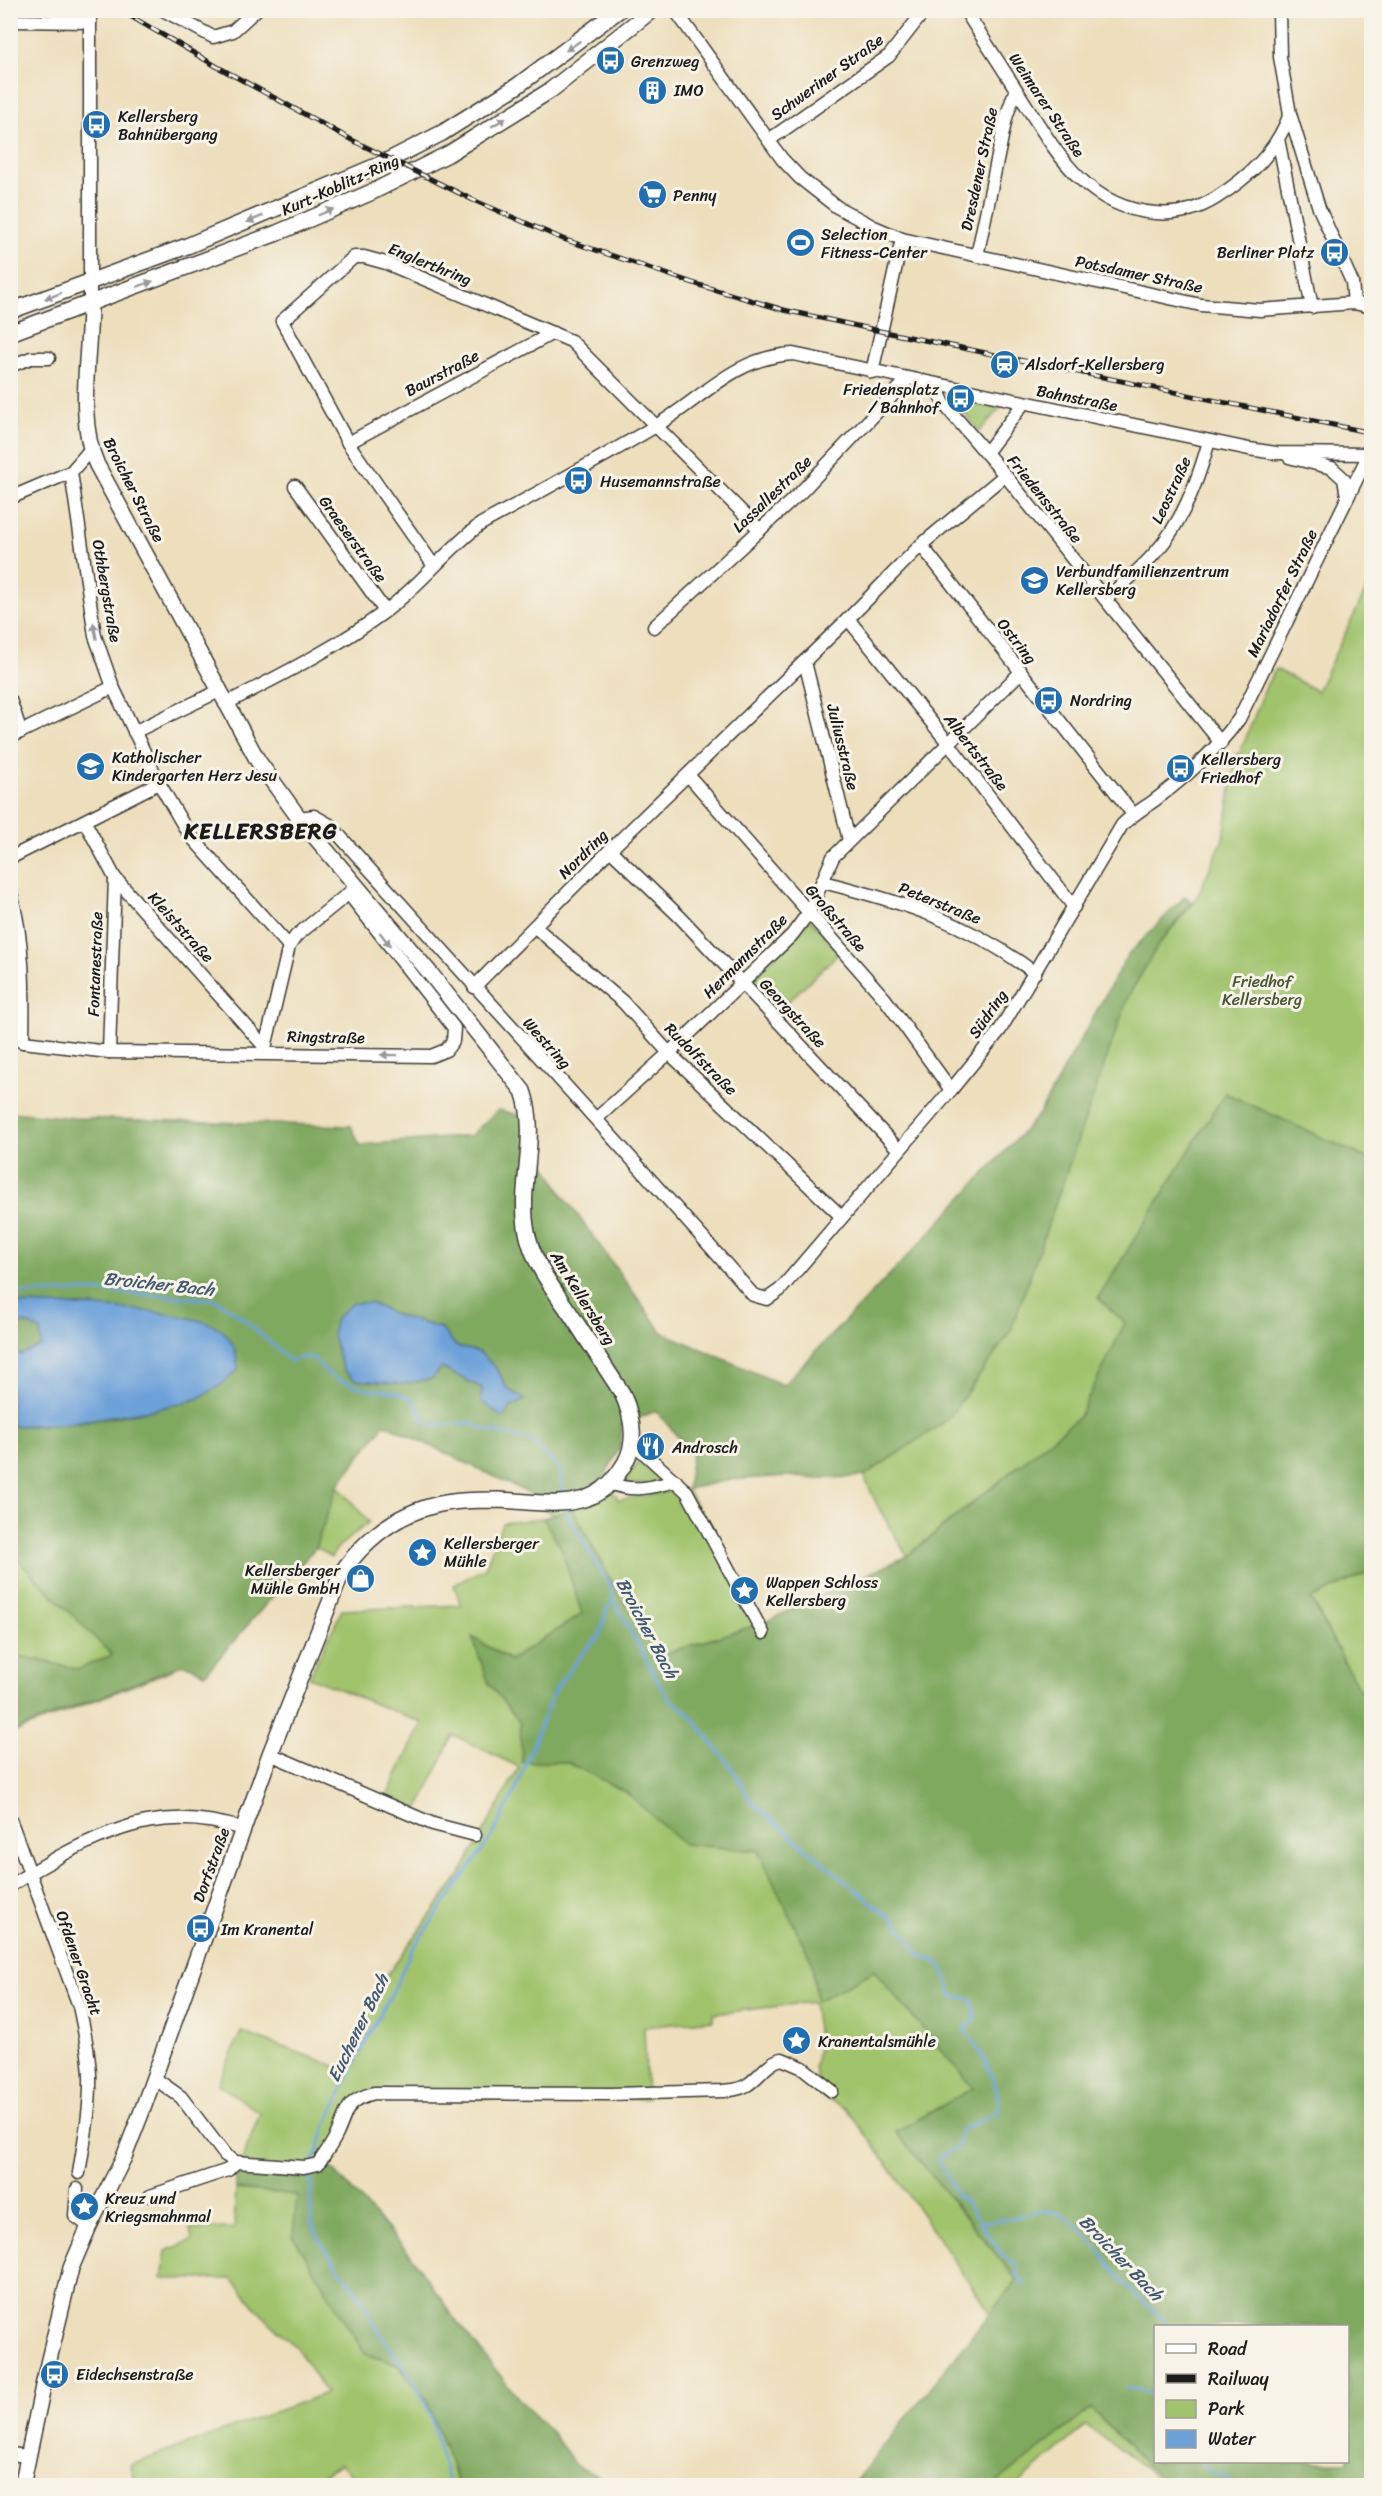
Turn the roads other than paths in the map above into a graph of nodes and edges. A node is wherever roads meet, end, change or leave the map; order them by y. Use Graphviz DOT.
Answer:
graph roads {
  1 [pos="164,10"];
  2 [pos="256,10"];
  3 [pos="619,10"];
  4 [pos="652,10"];
  5 [pos="675,10"];
  6 [pos="925,10"];
  7 [pos="965,10"];
  8 [pos="1279,10"];
  9 [pos="90,16"];
  10 [pos="10,21"];
  11 [pos="1018,92"];
  12 [pos="1290,114"];
  13 [pos="769,140"];
  14 [pos="1278,140"];
  15 [pos="902,239"];
  16 [pos="977,256"];
  17 [pos="90,282"];
  18 [pos="1354,303"];
  19 [pos="90,304"];
  20 [pos="1312,307"];
  21 [pos="1371,307"];
  22 [pos="10,311"];
  23 [pos="10,333"];
  24 [pos="553,333"];
  25 [pos="49,358"];
  26 [pos="10,366"];
  27 [pos="872,372"];
  28 [pos="908,379"];
  29 [pos="940,386"];
  30 [pos="1023,404"];
  31 [pos="656,426"];
  32 [pos="1209,441"];
  33 [pos="348,443"];
  34 [pos="90,450"];
  35 [pos="986,453"];
  36 [pos="1276,453"];
  37 [pos="1370,454"];
  38 [pos="71,472"];
  39 [pos="1005,475"];
  40 [pos="294,486"];
  41 [pos="1347,496"];
  42 [pos="10,498"];
  43 [pos="760,530"];
  44 [pos="921,545"];
  45 [pos="434,566"];
  46 [pos="1105,599"];
  47 [pos="385,612"];
  48 [pos="848,620"];
  49 [pos="654,627"];
  50 [pos="805,662"];
  51 [pos="1021,672"];
  52 [pos="112,687"];
  53 [pos="222,698"];
  54 [pos="10,700"];
  55 [pos="134,732"];
  56 [pos="16,735"];
  57 [pos="1221,743"];
  58 [pos="949,744"];
  59 [pos="688,775"];
  60 [pos="159,783"];
  61 [pos="1133,814"];
  62 [pos="299,818"];
  63 [pos="85,822"];
  64 [pos="849,840"];
  65 [pos="610,850"];
  66 [pos="10,858"];
  67 [pos="115,878"];
  68 [pos="823,882"];
  69 [pos="10,889"];
  70 [pos="353,890"];
  71 [pos="1074,907"];
  72 [pos="809,912"];
  73 [pos="535,927"];
  74 [pos="289,945"];
  75 [pos="1035,973"];
  76 [pos="742,983"];
  77 [pos="474,987"];
  78 [pos="10,1037"];
  79 [pos="23,1042"];
  80 [pos="264,1049"];
  81 [pos="109,1052"];
  82 [pos="669,1053"];
  83 [pos="951,1090"];
  84 [pos="597,1118"];
  85 [pos="900,1149"];
  86 [pos="842,1217"];
  87 [pos="767,1299"];
  88 [pos="632,1442"];
  89 [pos="676,1481"];
  90 [pos="610,1483"];
  91 [pos="575,1502"];
  92 [pos="763,1632"];
  93 [pos="270,1754"];
  94 [pos="10,1819"];
  95 [pos="243,1828"];
  96 [pos="475,1835"];
  97 [pos="30,1872"];
  98 [pos="10,1886"];
  99 [pos="154,2078"];
  100 [pos="832,2091"];
  101 [pos="236,2162"];
  102 [pos="79,2173"];
  103 [pos="77,2190"];
  104 [pos="150,2196"];
  105 [pos="89,2226"];
  106 [pos="10,2454"];
  107 [pos="27,2456"];
  108 [pos="22,2486"];
  1 -- 2 [label="street"];
  3 -- 17 [label="main road, Kurt-Koblitz-Ring, one-way"];
  19 -- 4 [label="main road, Kurt-Koblitz-Ring, one-way"];
  5 -- 13 [label="street"];
  6 -- 13 [label="street, Schweriner Straße"];
  7 -- 11 [label="street, Weimarer Straße"];
  8 -- 12 [label="street"];
  9 -- 10 [label="street"];
  9 -- 17 [label="street, Broicher Straße"];
  11 -- 14 [label="street, Weimarer Straße"];
  11 -- 16 [label="street, Dresdener Straße"];
  12 -- 14 [label="street, Weimarer Straße"];
  12 -- 18 [label="street"];
  13 -- 15 [label="street"];
  14 -- 20 [label="street"];
  15 -- 16 [label="street, Potsdamer Straße"];
  15 -- 27 [label="street"];
  16 -- 20 [label="street, Potsdamer Straße"];
  17 -- 19 [label="street, Broicher Straße"];
  17 -- 22 [label="main road, Kurt-Koblitz-Ring, one-way"];
  18 -- 20 [label="street, Potsdamer Straße"];
  18 -- 21 [label="street, Potsdamer Straße"];
  19 -- 23 [label="main road, Kurt-Koblitz-Ring"];
  19 -- 34 [label="main road, Broicher Straße"];
  24 -- 31 [label="street, Englerthring"];
  24 -- 33 [label="street, Baurstraße"];
  24 -- 33 [label="street, Englerthring"];
  25 -- 26 [label="street"];
  27 -- 28 [label="street, Bahnstraße"];
  27 -- 31 [label="street"];
  28 -- 29 [label="street, Bahnstraße"];
  28 -- 43 [label="street, Lassallestraße"];
  29 -- 30 [label="street, Bahnstraße"];
  29 -- 35 [label="street, Friedensstraße"];
  30 -- 32 [label="street, Bahnstraße"];
  30 -- 35 [label="street"];
  31 -- 43 [label="street, Englerthring"];
  31 -- 45 [label="street"];
  32 -- 36 [label="street, Bahnstraße"];
  32 -- 46 [label="street, Leostraße"];
  33 -- 45 [label="street, Englerthring"];
  34 -- 38 [label="street"];
  34 -- 53 [label="main road, Broicher Straße"];
  35 -- 39 [label="street, Friedensstraße"];
  36 -- 37 [label="street, Bahnstraße"];
  36 -- 41 [label="street, Bahnstraße"];
  37 -- 41 [label="street, Mariadorfer Straße"];
  38 -- 42 [label="street"];
  52 -- 38 [label="street, Othbergstraße, one-way"];
  39 -- 44 [label="street, Nordring"];
  39 -- 46 [label="street, Friedensstraße"];
  40 -- 47 [label="street, Graeserstraße"];
  41 -- 57 [label="street, Mariadorfer Straße"];
  43 -- 49 [label="street, Lassallestraße"];
  44 -- 48 [label="street, Nordring"];
  44 -- 51 [label="street, Ostring"];
  45 -- 47 [label="street"];
  46 -- 57 [label="street, Friedensstraße"];
  47 -- 53 [label="street"];
  48 -- 50 [label="street, Nordring"];
  48 -- 58 [label="street, Albertstraße"];
  50 -- 59 [label="street, Nordring"];
  50 -- 64 [label="street, Juliusstraße"];
  51 -- 58 [label="street, Hermannstraße"];
  51 -- 61 [label="street, Ostring"];
  52 -- 55 [label="street, Othbergstraße"];
  52 -- 56 [label="street"];
  53 -- 55 [label="street"];
  53 -- 62 [label="main road, Broicher Straße"];
  54 -- 56 [label="street"];
  55 -- 60 [label="street, Othbergstraße"];
  57 -- 61 [label="street, Südring"];
  58 -- 64 [label="street, Hermannstraße"];
  58 -- 71 [label="street, Albertstraße"];
  59 -- 65 [label="street, Nordring"];
  59 -- 72 [label="street, Großstraße"];
  60 -- 63 [label="street"];
  60 -- 74 [label="street, Othbergstraße"];
  61 -- 71 [label="street, Südring"];
  62 -- 70 [label="main road, Broicher Straße"];
  62 -- 77 [label="street, Westring"];
  63 -- 66 [label="street"];
  63 -- 67 [label="street, Kleiststraße"];
  64 -- 68 [label="street, Hermannstraße"];
  65 -- 73 [label="street, Nordring"];
  65 -- 76 [label="street, Georgstraße"];
  67 -- 80 [label="street, Kleiststraße"];
  67 -- 81 [label="street, Fontanestraße"];
  68 -- 72 [label="street, Hermannstraße"];
  68 -- 75 [label="street, Peterstraße"];
  69 -- 79 [label="street"];
  70 -- 74 [label="street"];
  70 -- 80 [label="street, Ringstraße, one-way"];
  70 -- 88 [label="main road, Am Kellersberg"];
  71 -- 75 [label="street, Südring"];
  72 -- 76 [label="street, Hermannstraße"];
  72 -- 83 [label="street, Großstraße"];
  73 -- 77 [label="street, Nordring"];
  73 -- 82 [label="street, Rudolfstraße"];
  74 -- 80 [label="street"];
  75 -- 83 [label="street, Südring"];
  76 -- 82 [label="street, Hermannstraße"];
  76 -- 85 [label="street, Georgstraße"];
  77 -- 84 [label="street, Westring"];
  78 -- 79 [label="street, Ringstraße"];
  79 -- 81 [label="street, Ringstraße"];
  80 -- 81 [label="street, Ringstraße"];
  82 -- 84 [label="street, Hermannstraße"];
  82 -- 86 [label="street, Rudolfstraße"];
  83 -- 85 [label="street, Südring"];
  84 -- 87 [label="street, Westring"];
  85 -- 86 [label="street, Südring"];
  86 -- 87 [label="street, Südring"];
  88 -- 89 [label="street"];
  88 -- 90 [label="main road, Am Kellersberg"];
  89 -- 90 [label="street"];
  89 -- 92 [label="street"];
  90 -- 91 [label="main road, Am Kellersberg"];
  91 -- 93 [label="main road, Dorfstraße"];
  93 -- 95 [label="main road, Dorfstraße"];
  93 -- 96 [label="street"];
  94 -- 97 [label="street, Ofdener Gracht"];
  95 -- 97 [label="street"];
  95 -- 99 [label="main road, Dorfstraße"];
  97 -- 98 [label="street"];
  97 -- 102 [label="street, Ofdener Gracht"];
  99 -- 101 [label="street"];
  99 -- 105 [label="main road, Dorfstraße"];
  100 -- 101 [label="street"];
  101 -- 104 [label="street"];
  103 -- 105 [label="street"];
  105 -- 107 [label="main road, Dorfstraße"];
  106 -- 107 [label="street"];
  107 -- 108 [label="main road, Dorfstraße"];
}
